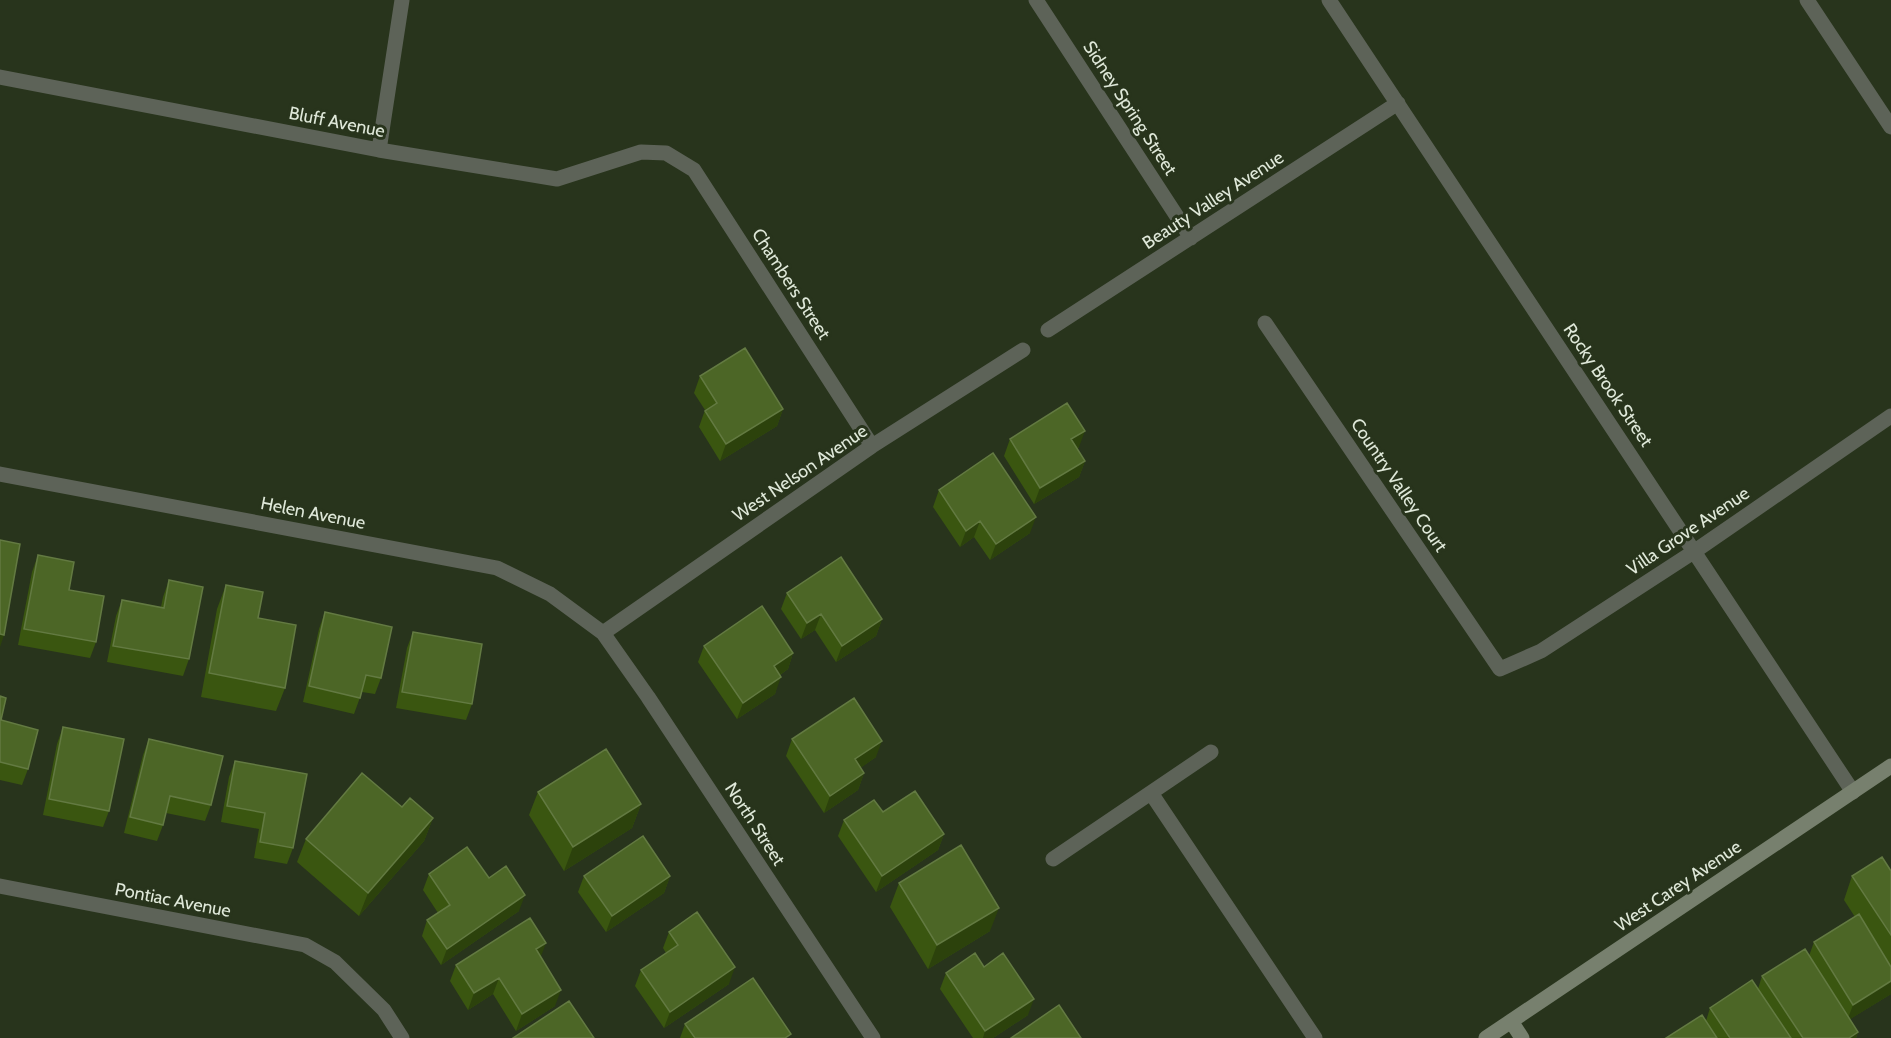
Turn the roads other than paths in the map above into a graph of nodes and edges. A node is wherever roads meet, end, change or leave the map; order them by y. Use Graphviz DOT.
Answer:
graph roads {
  1 [pos="402,0"];
  2 [pos="1036,0"];
  3 [pos="1329,0"];
  4 [pos="1807,0"];
  5 [pos="0,77"];
  6 [pos="1398,103"];
  7 [pos="1891,127"];
  8 [pos="379,150"];
  9 [pos="666,153"];
  10 [pos="1191,238"];
  11 [pos="1265,323"];
  12 [pos="1048,330"];
  13 [pos="1023,350"];
  14 [pos="1891,416"];
  15 [pos="872,446"];
  16 [pos="0,474"];
  17 [pos="1695,552"];
  18 [pos="603,633"];
  19 [pos="1500,669"];
  20 [pos="1211,752"];
  21 [pos="1891,766"];
  22 [pos="1853,792"];
  23 [pos="1151,793"];
  24 [pos="1053,859"];
  25 [pos="0,886"];
  26 [pos="1512,1021"];
  27 [pos="402,1038"];
  28 [pos="873,1038"];
  29 [pos="1315,1038"];
  30 [pos="1486,1038"];
  31 [pos="1522,1038"];
  1 -- 8 [label="street"];
  2 -- 10 [label="street, Sidney Spring Street"];
  3 -- 6 [label="street, Rocky Brook Street"];
  4 -- 7 [label="street"];
  5 -- 8 [label="street, Bluff Avenue"];
  6 -- 10 [label="street, Beauty Valley Avenue"];
  6 -- 17 [label="street, Rocky Brook Street"];
  8 -- 9 [label="street, Bluff Avenue"];
  9 -- 15 [label="street, Chambers Street"];
  10 -- 12 [label="street, Beauty Valley Avenue"];
  11 -- 19 [label="street, Country Valley Court"];
  13 -- 15 [label="street, West Nelson Avenue"];
  14 -- 17 [label="street, Villa Grove Avenue"];
  15 -- 18 [label="street, West Nelson Avenue"];
  16 -- 18 [label="street, Helen Avenue"];
  17 -- 19 [label="street, Villa Grove Avenue"];
  17 -- 22 [label="street, Rocky Brook Street"];
  18 -- 28 [label="street, North Street"];
  20 -- 23 [label="street"];
  21 -- 22 [label="main road, West Carey Avenue"];
  22 -- 26 [label="main road, West Carey Avenue"];
  23 -- 24 [label="street"];
  23 -- 29 [label="street"];
  25 -- 27 [label="street, Pontiac Avenue"];
  26 -- 30 [label="main road, West Carey Avenue"];
  26 -- 31 [label="main road"];
}
